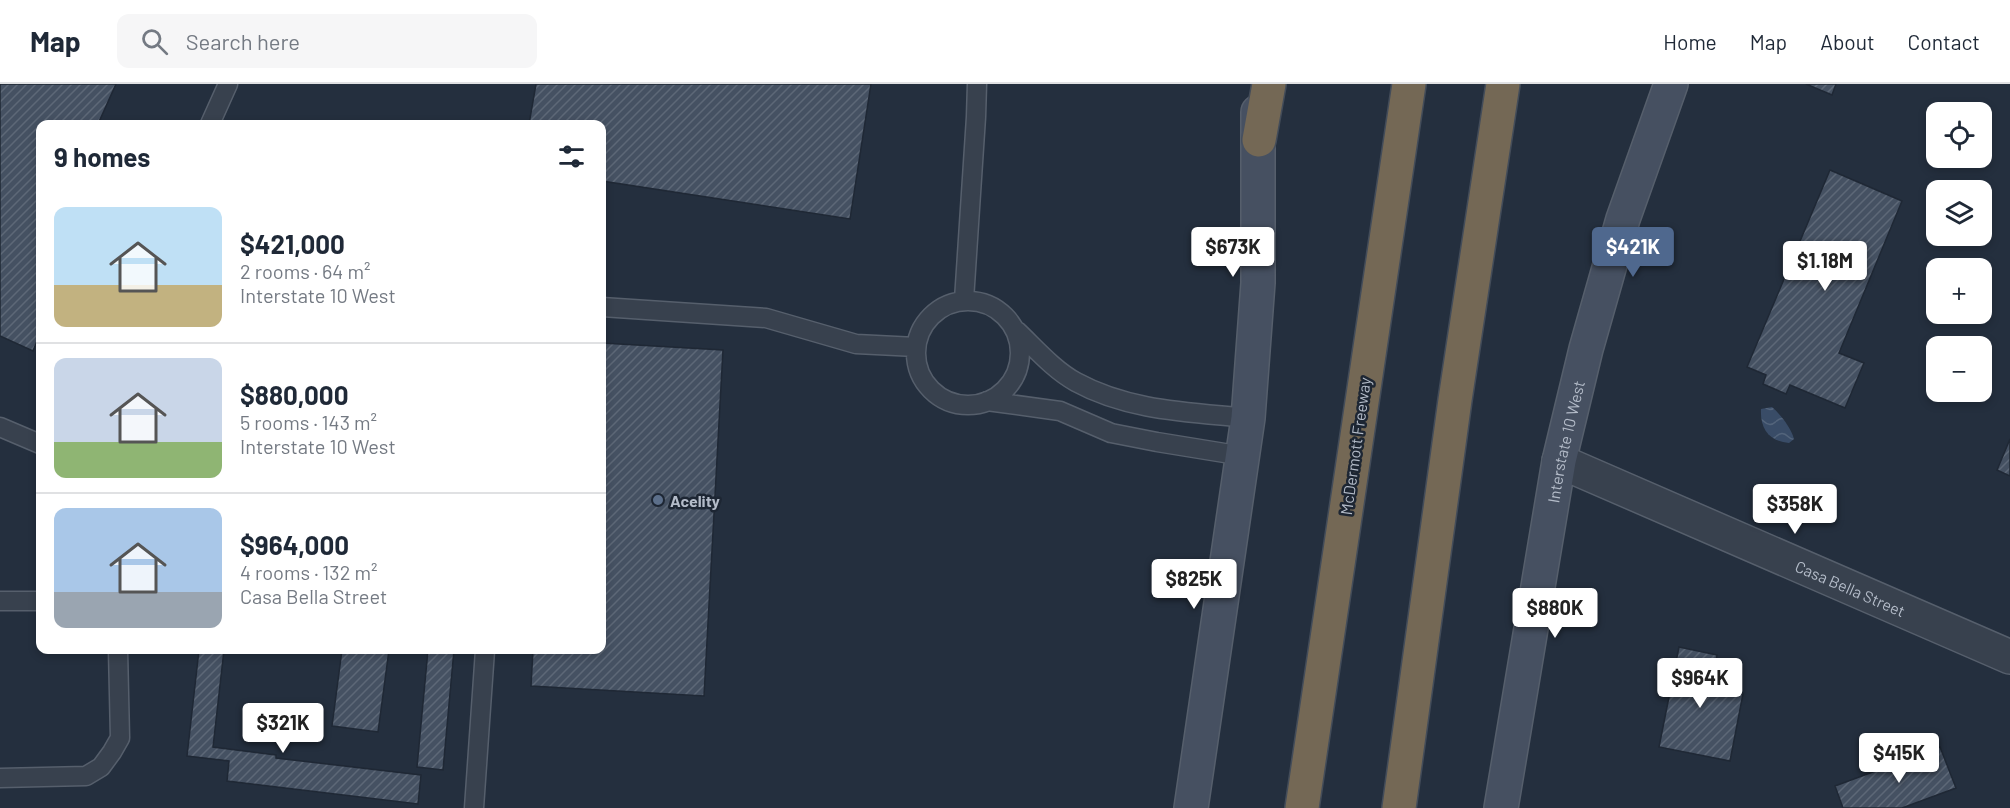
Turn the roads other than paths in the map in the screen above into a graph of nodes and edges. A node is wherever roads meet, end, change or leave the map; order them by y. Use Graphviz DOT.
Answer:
graph roads {
  1 [pos="228,84"];
  2 [pos="977,84"];
  3 [pos="1257,84"];
  4 [pos="1269,84"];
  5 [pos="1409,84"];
  6 [pos="1503,84"];
  7 [pos="1671,84"];
  8 [pos="212,120"];
  9 [pos="1259,140"];
  10 [pos="964,300"];
  11 [pos="606,307"];
  12 [pos="1017,331"];
  13 [pos="916,347"];
  14 [pos="987,401"];
  15 [pos="1248,418"];
  16 [pos="0,427"];
  17 [pos="36,442"];
  18 [pos="1243,456"];
  19 [pos="1559,461"];
  20 [pos="36,601"];
  21 [pos="0,602"];
  22 [pos="118,654"];
  23 [pos="485,654"];
  24 [pos="2010,657"];
  25 [pos="0,778"];
  26 [pos="474,808"];
  27 [pos="1191,808"];
  28 [pos="1302,808"];
  29 [pos="1399,808"];
  30 [pos="1501,808"];
  1 -- 8 [label="lane"];
  2 -- 10 [label="lane"];
  3 -- 9 [label="main road"];
  4 -- 9 [label="highway"];
  5 -- 28 [label="highway, McDermott Freeway"];
  6 -- 29 [label="highway"];
  7 -- 19 [label="main road, Interstate 10 West"];
  9 -- 15 [label="main road"];
  10 -- 12 [label="lane"];
  10 -- 13 [label="lane"];
  11 -- 13 [label="lane"];
  12 -- 14 [label="lane"];
  12 -- 15 [label="lane"];
  13 -- 14 [label="lane"];
  14 -- 18 [label="lane"];
  15 -- 18 [label="main road"];
  16 -- 17 [label="lane"];
  18 -- 27 [label="main road"];
  19 -- 24 [label="street, Casa Bella Street"];
  19 -- 30 [label="main road, Interstate 10 West"];
  20 -- 21 [label="lane"];
  22 -- 25 [label="lane"];
  23 -- 26 [label="lane"];
}
